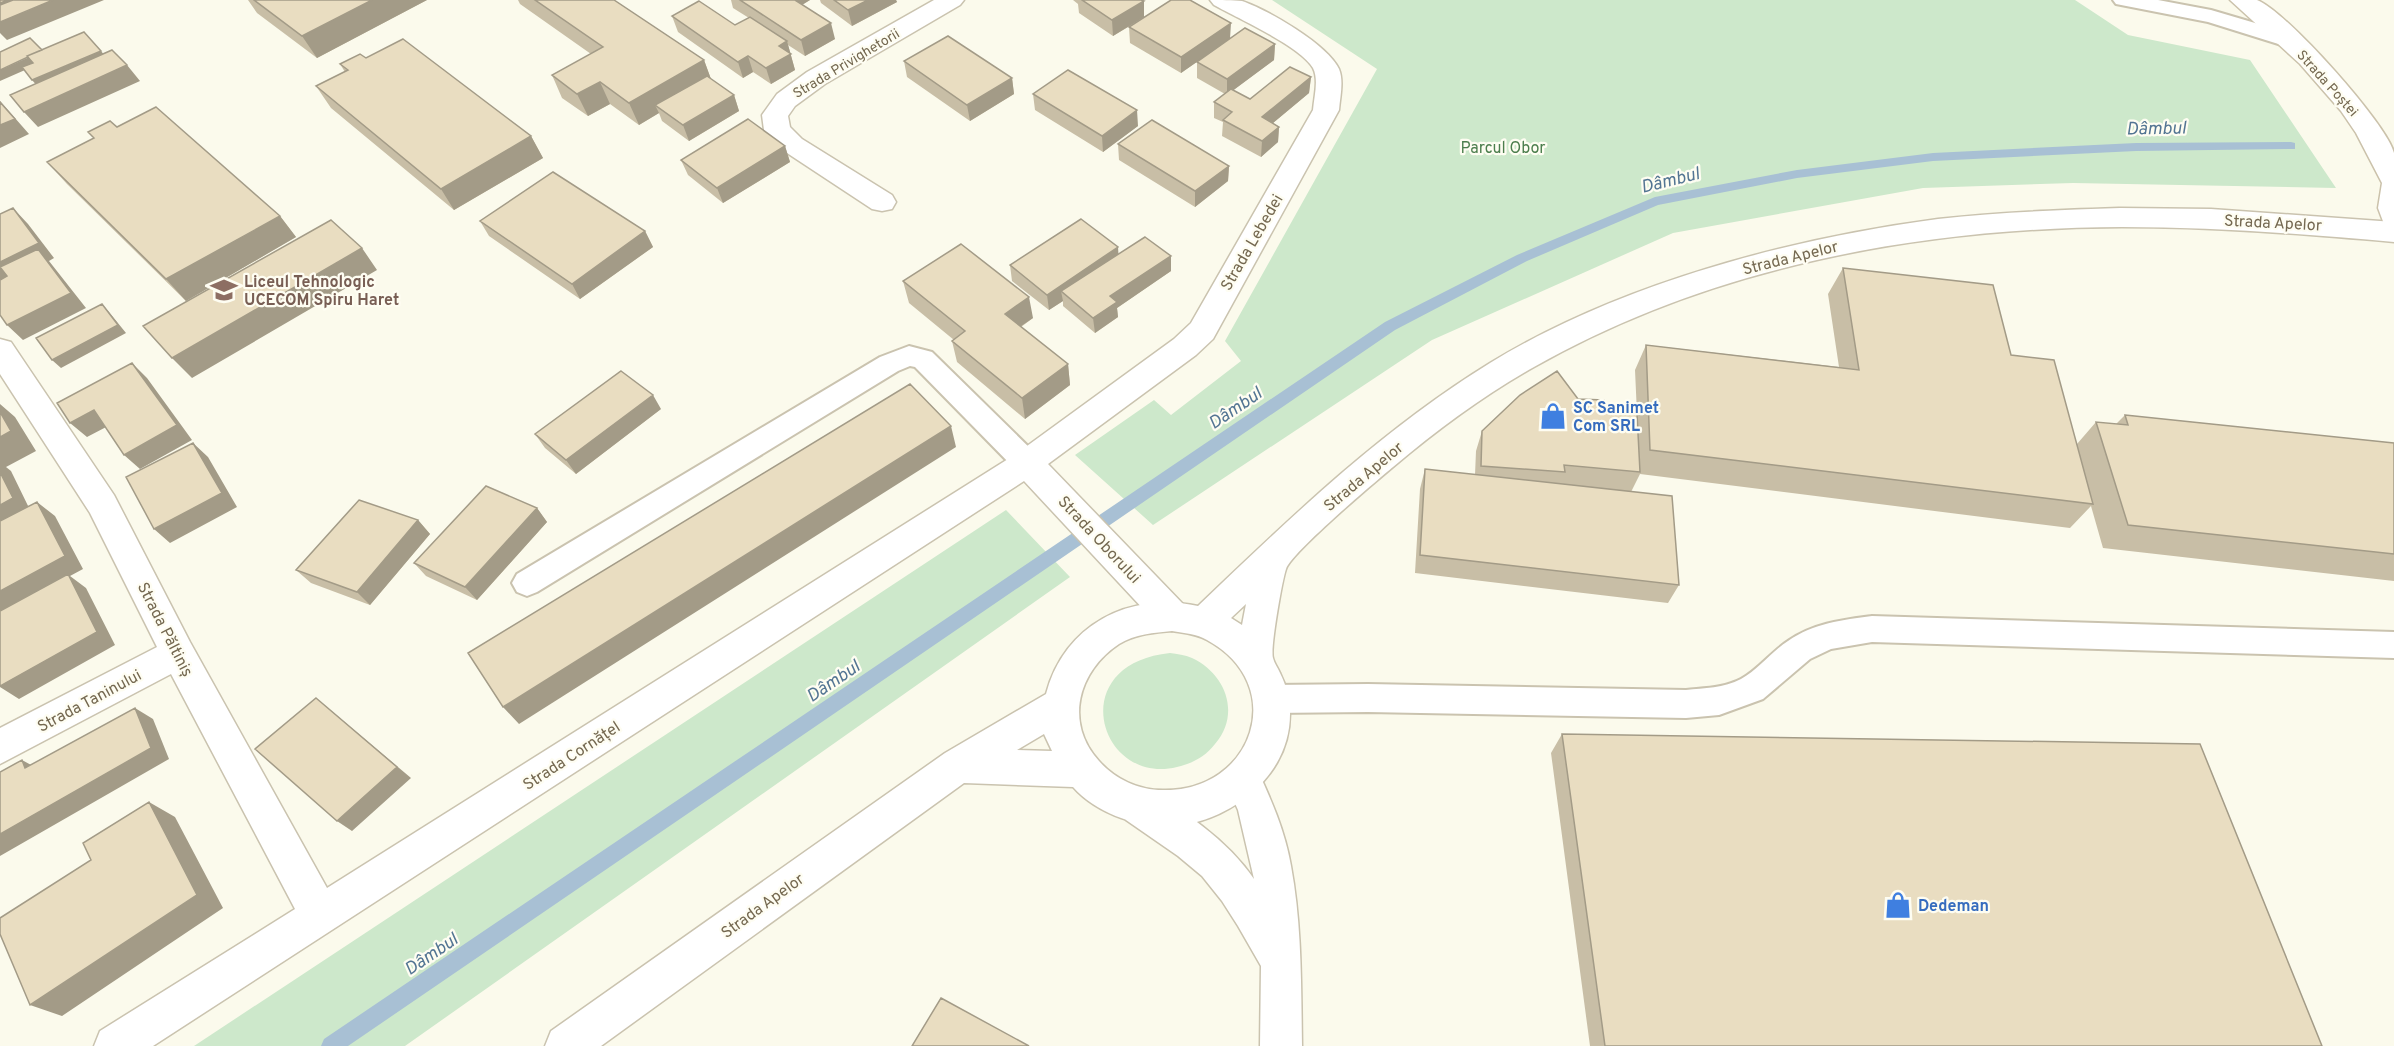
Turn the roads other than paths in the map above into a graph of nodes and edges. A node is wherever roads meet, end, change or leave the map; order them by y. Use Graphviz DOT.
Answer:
graph roads {
  1 [pos="952,0"];
  2 [pos="1222,0"];
  3 [pos="2123,0"];
  4 [pos="2187,0"];
  5 [pos="2242,0"];
  6 [pos="2211,16"];
  7 [pos="2288,40"];
  8 [pos="2394,183"];
  9 [pos="882,202"];
  10 [pos="2394,217"];
  11 [pos="2394,232"];
  12 [pos="0,350"];
  13 [pos="1034,470"];
  14 [pos="1271,556"];
  15 [pos="527,583"];
  16 [pos="1188,619"];
  17 [pos="2394,645"];
  18 [pos="178,653"];
  19 [pos="1254,658"];
  20 [pos="1271,699"];
  21 [pos="1060,705"];
  22 [pos="0,747"];
  23 [pos="958,765"];
  24 [pos="1079,770"];
  25 [pos="1243,779"];
  26 [pos="1140,807"];
  27 [pos="320,916"];
  28 [pos="1281,962"];
  29 [pos="115,1046"];
  30 [pos="566,1046"];
  31 [pos="1281,1046"];
  1 -- 9 [label="street, Strada Privighetorii"];
  2 -- 13 [label="street, Strada Lebedei"];
  3 -- 6 [label="lane"];
  4 -- 6 [label="lane"];
  5 -- 7 [label="street, Strada Poștei"];
  6 -- 7 [label="lane"];
  7 -- 8 [label="street, Strada Poștei"];
  8 -- 10 [label="street, Strada Poștei"];
  11 -- 14 [label="street, Strada Apelor"];
  12 -- 18 [label="street, Strada Păltiniș"];
  13 -- 15 [label="lane"];
  13 -- 16 [label="street, Strada Oborului"];
  13 -- 27 [label="street, Strada Cornățel"];
  14 -- 16 [label="street, Strada Apelor"];
  14 -- 19 [label="street"];
  16 -- 19 [label="street"];
  16 -- 21 [label="street"];
  17 -- 20 [label="lane"];
  18 -- 22 [label="street, Strada Taninului"];
  18 -- 27 [label="street, Strada Păltiniș"];
  19 -- 20 [label="street"];
  20 -- 25 [label="street"];
  21 -- 23 [label="street, Strada Apelor"];
  21 -- 24 [label="street"];
  23 -- 24 [label="street"];
  23 -- 30 [label="street, Strada Apelor"];
  24 -- 26 [label="street"];
  25 -- 26 [label="street"];
  25 -- 28 [label="street"];
  26 -- 28 [label="street"];
  27 -- 29 [label="street, Strada Cornățel"];
  28 -- 31 [label="street"];
}
